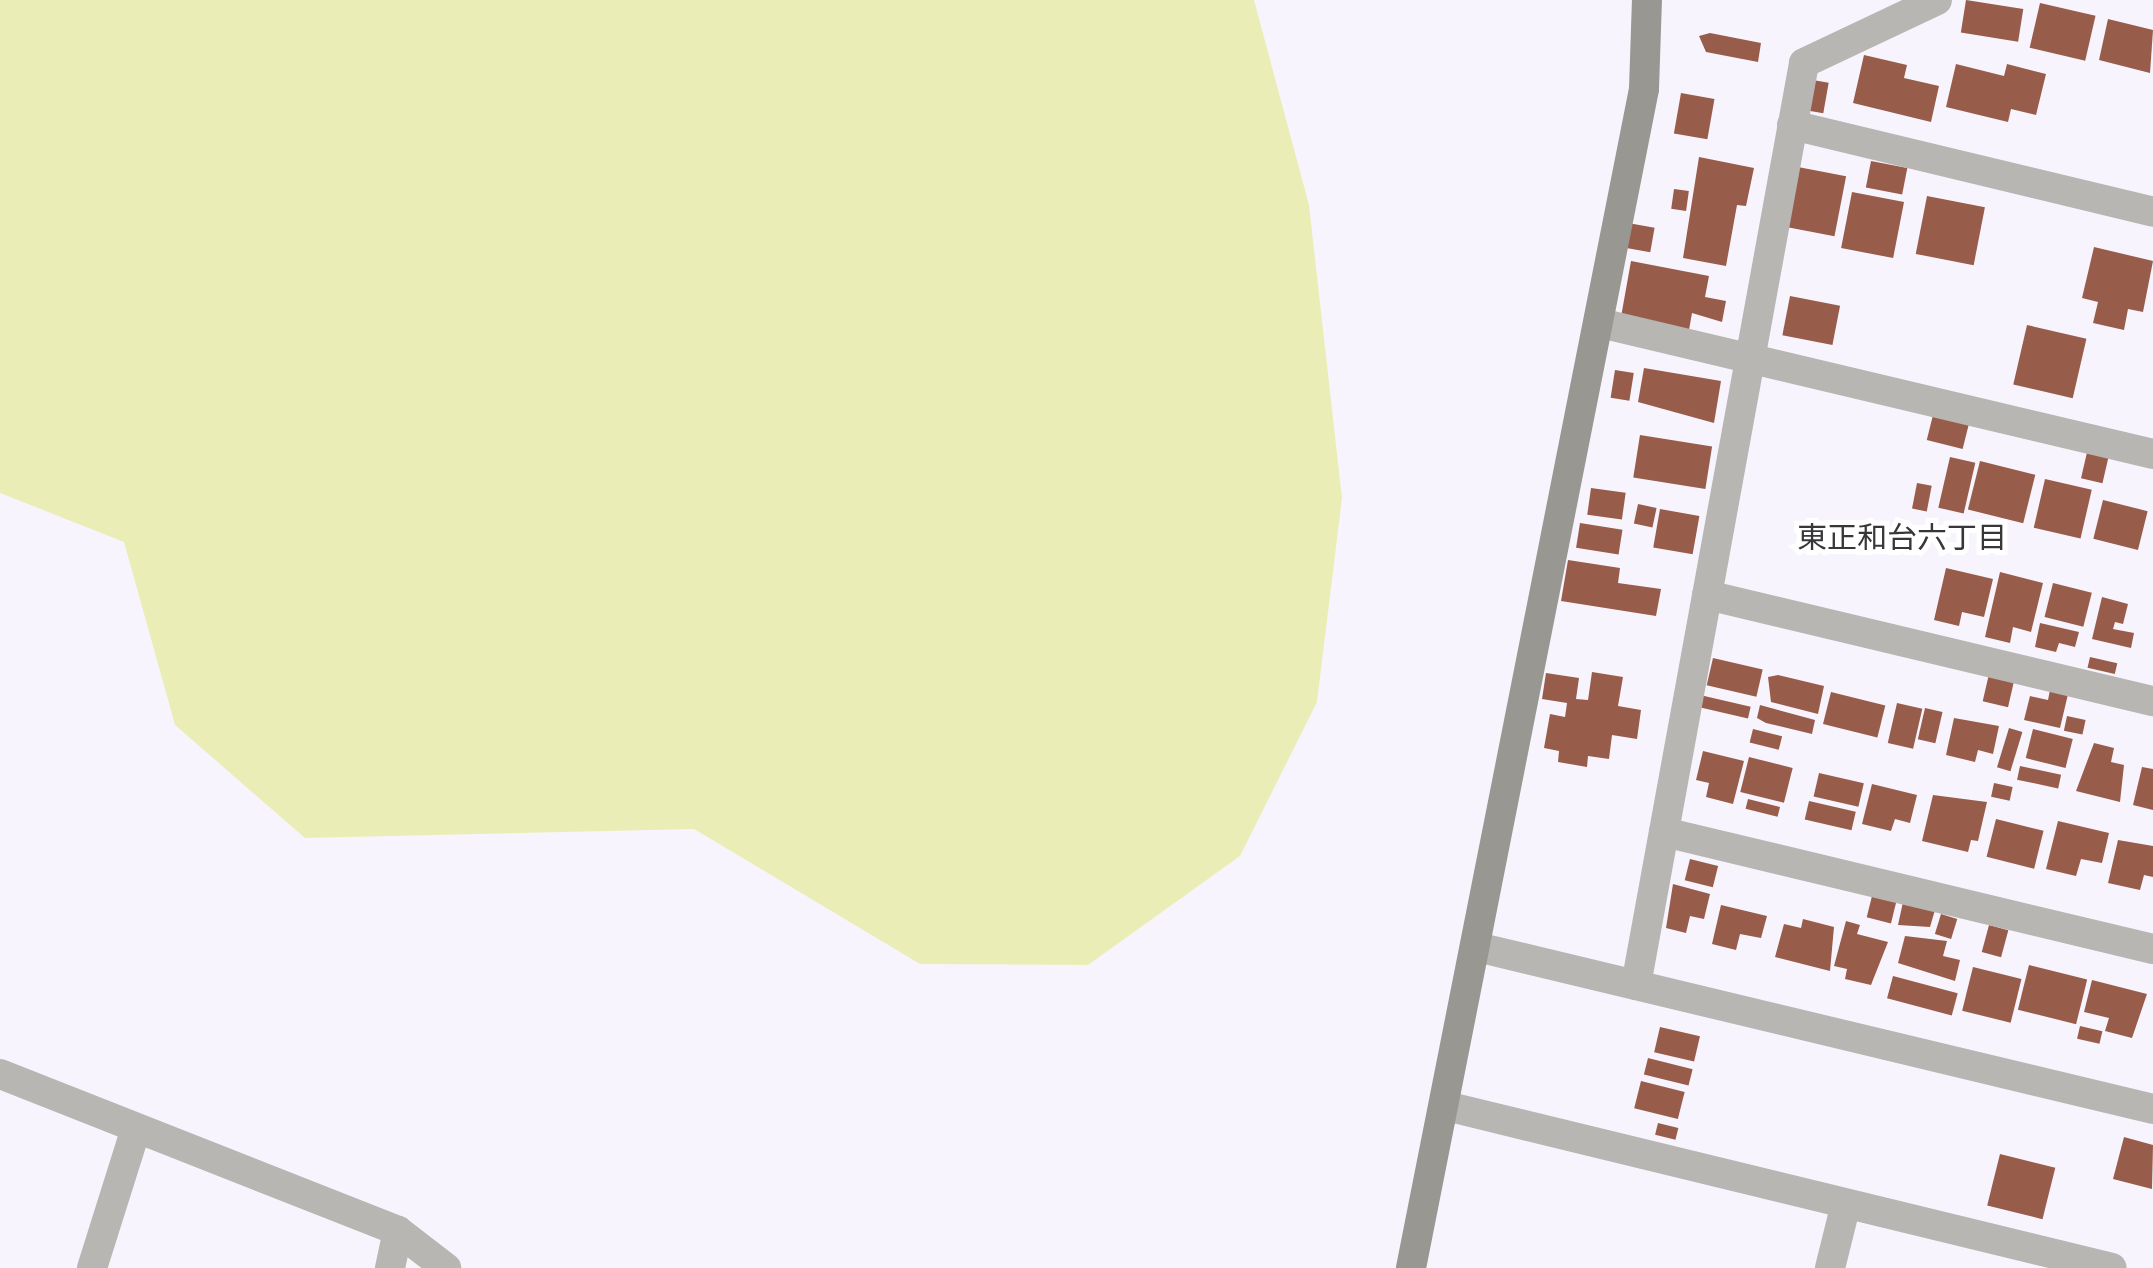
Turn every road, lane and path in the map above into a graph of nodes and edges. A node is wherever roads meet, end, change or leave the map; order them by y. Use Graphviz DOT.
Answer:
graph roads {
  1 [pos="1647,0"];
  2 [pos="1937,0"];
  3 [pos="1792,125"];
  4 [pos="2153,212"];
  5 [pos="1600,323"];
  6 [pos="1751,356"];
  7 [pos="2153,454"];
  8 [pos="1708,594"];
  9 [pos="2153,701"];
  10 [pos="1664,832"];
  11 [pos="1477,947"];
  12 [pos="2153,949"];
  13 [pos="1636,985"];
  14 [pos="0,1074"];
  15 [pos="1446,1106"];
  16 [pos="2153,1109"];
  17 [pos="135,1132"];
  18 [pos="1846,1204"];
  19 [pos="398,1232"];
  20 [pos="92,1268"];
  21 [pos="390,1268"];
  22 [pos="446,1268"];
  23 [pos="1410,1268"];
  24 [pos="1830,1268"];
  25 [pos="2112,1268"];
  1 -- 5 [label="street"];
  2 -- 3 [label="street"];
  3 -- 4 [label="street"];
  3 -- 6 [label="street"];
  5 -- 6 [label="street"];
  5 -- 11 [label="street"];
  6 -- 7 [label="street"];
  6 -- 8 [label="street"];
  8 -- 9 [label="street"];
  8 -- 10 [label="street"];
  10 -- 12 [label="street"];
  10 -- 13 [label="street"];
  11 -- 13 [label="street"];
  11 -- 15 [label="street"];
  13 -- 16 [label="street"];
  14 -- 17 [label="street"];
  15 -- 18 [label="street"];
  15 -- 23 [label="street"];
  17 -- 19 [label="street"];
  17 -- 20 [label="street"];
  18 -- 24 [label="street"];
  18 -- 25 [label="street"];
  19 -- 21 [label="street"];
  19 -- 22 [label="street"];
}
